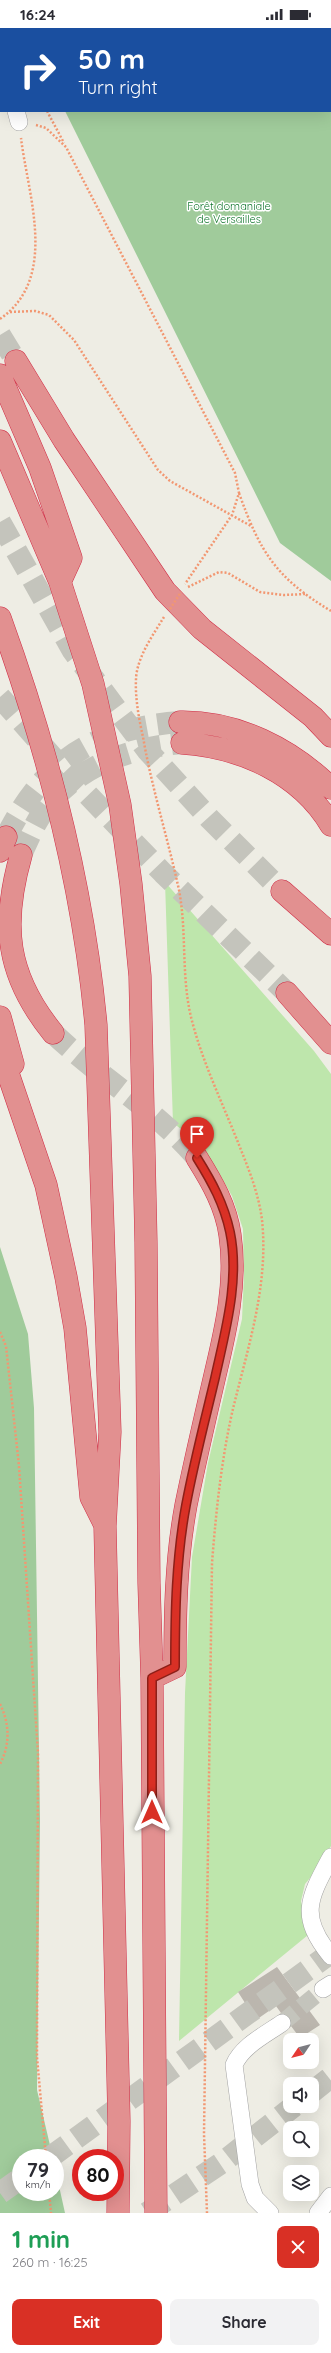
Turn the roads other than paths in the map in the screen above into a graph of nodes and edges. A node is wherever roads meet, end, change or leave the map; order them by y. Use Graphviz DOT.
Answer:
graph roads {
  1 [pos="16,361"];
  2 [pos="0,375"];
  3 [pos="0,441"];
  4 [pos="60,582"];
  5 [pos="0,618"];
  6 [pos="180,722"];
  7 [pos="331,736"];
  8 [pos="182,743"];
  9 [pos="331,788"];
  10 [pos="331,825"];
  11 [pos="21,855"];
  12 [pos="282,891"];
  13 [pos="331,934"];
  14 [pos="287,993"];
  15 [pos="0,1017"];
  16 [pos="54,1033"];
  17 [pos="331,1043"];
  18 [pos="0,1050"];
  19 [pos="197,1158"];
  20 [pos="46,1186"];
  21 [pos="105,1526"];
  22 [pos="152,1678"];
  23 [pos="331,1857"];
  24 [pos="331,1956"];
  25 [pos="282,2023"];
  26 [pos="119,2121"];
  27 [pos="104,2149"];
  28 [pos="331,2196"];
  29 [pos="104,2201"];
  30 [pos="104,2213"];
  31 [pos="118,2213"];
  32 [pos="156,2213"];
  33 [pos="270,2213"];
  34 [pos="318,2213"];
  1 -- 7 [label="highway"];
  2 -- 4 [label="highway"];
  3 -- 4 [label="highway"];
  4 -- 22 [label="highway"];
  5 -- 21 [label="highway"];
  6 -- 9 [label="highway"];
  8 -- 10 [label="highway"];
  11 -- 16 [label="highway"];
  12 -- 13 [label="highway"];
  14 -- 17 [label="highway"];
  15 -- 20 [label="highway"];
  18 -- 20 [label="highway"];
  19 -- 22 [label="highway"];
  20 -- 21 [label="highway"];
  21 -- 26 [label="highway"];
  22 -- 32 [label="highway"];
  23 -- 24 [label="street"];
  25 -- 33 [label="street"];
  26 -- 27 [label="highway"];
  26 -- 31 [label="highway"];
  28 -- 34 [label="street"];
  29 -- 30 [label="highway"];
}
